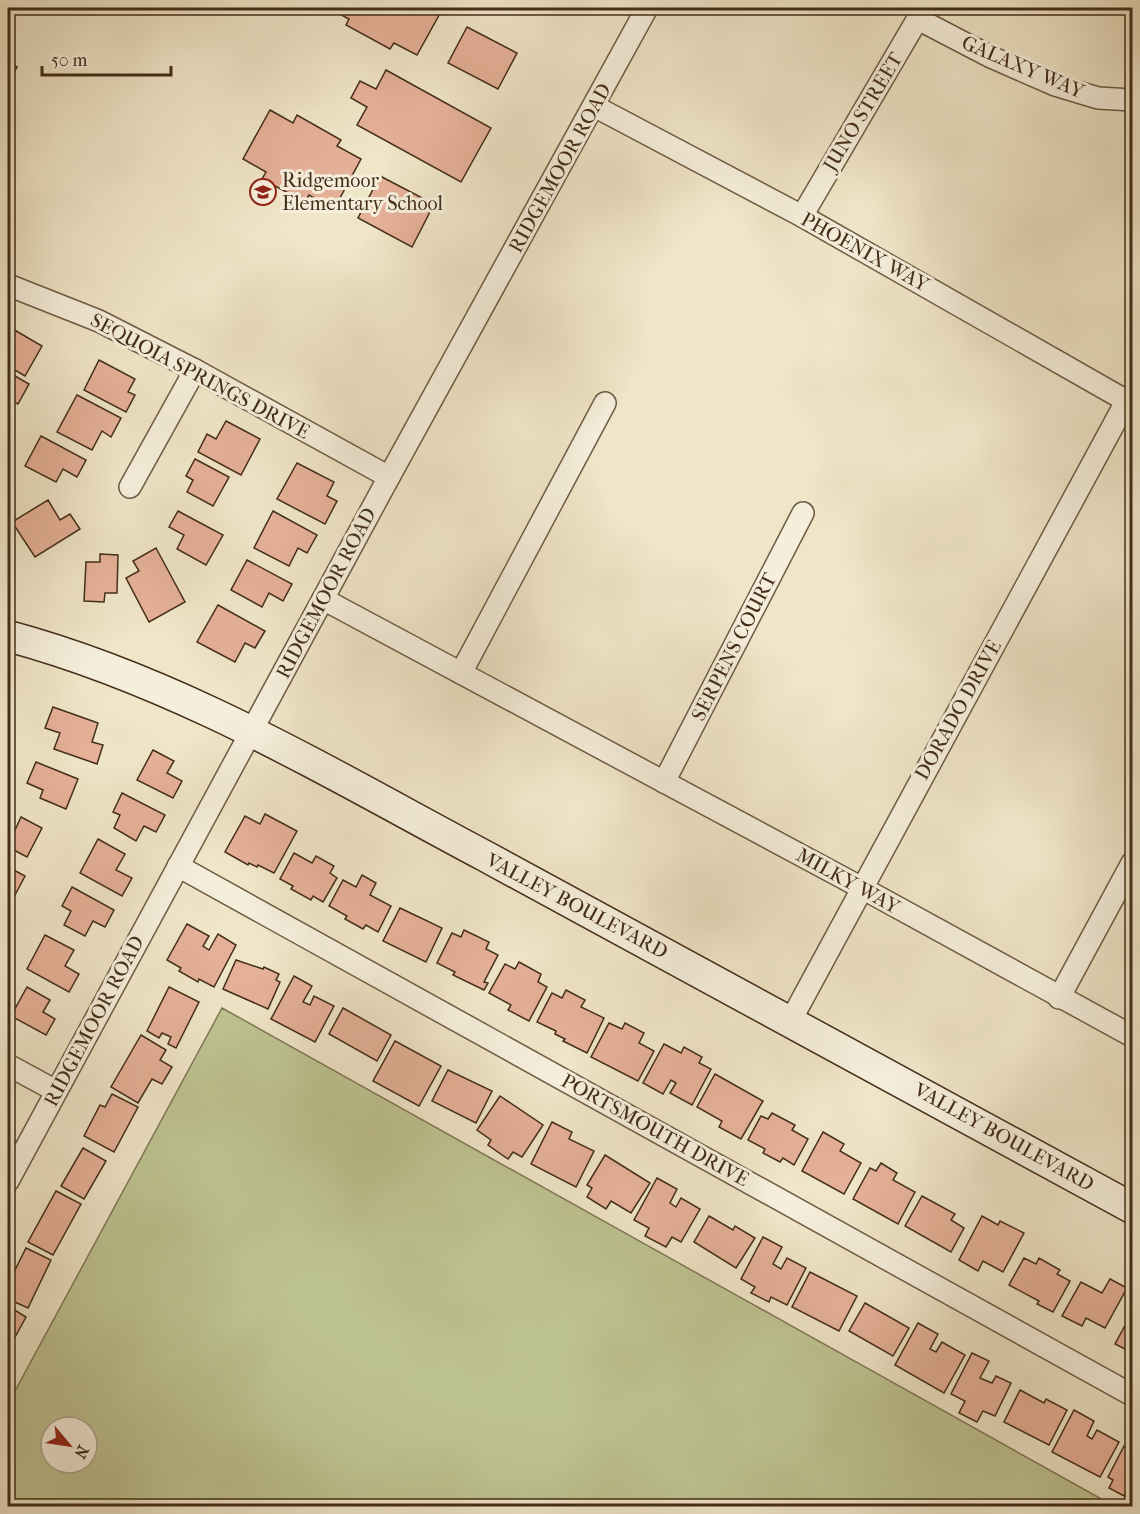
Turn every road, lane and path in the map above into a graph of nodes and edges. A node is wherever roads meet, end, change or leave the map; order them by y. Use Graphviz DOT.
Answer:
graph roads {
  1 [pos="647,8"];
  2 [pos="921,13"];
  3 [pos="1132,100"];
  4 [pos="594,106"];
  5 [pos="802,216"];
  6 [pos="8,285"];
  7 [pos="195,370"];
  8 [pos="1130,402"];
  9 [pos="605,403"];
  10 [pos="388,477"];
  11 [pos="130,487"];
  12 [pos="803,513"];
  13 [pos="323,599"];
  14 [pos="8,636"];
  15 [pos="461,673"];
  16 [pos="250,731"];
  17 [pos="664,782"];
  18 [pos="1132,863"];
  19 [pos="178,866"];
  20 [pos="862,888"];
  21 [pos="1059,998"];
  22 [pos="791,1020"];
  23 [pos="1132,1036"];
  24 [pos="8,1065"];
  25 [pos="56,1091"];
  26 [pos="8,1181"];
  27 [pos="1132,1208"];
  28 [pos="1132,1395"];
  1 -- 4 [label="street, RIDGEMOOR ROAD"];
  2 -- 3 [label="street, GALAXY WAY"];
  2 -- 5 [label="street, JUNO STREET"];
  4 -- 5 [label="street, PHOENIX WAY"];
  4 -- 10 [label="street, RIDGEMOOR ROAD"];
  5 -- 8 [label="street, PHOENIX WAY"];
  6 -- 7 [label="street, SEQUOIA SPRINGS DRIVE"];
  7 -- 10 [label="street, SEQUOIA SPRINGS DRIVE"];
  7 -- 11 [label="street"];
  8 -- 20 [label="street, DORADO DRIVE"];
  9 -- 15 [label="street"];
  10 -- 13 [label="street, RIDGEMOOR ROAD"];
  12 -- 17 [label="street, SERPENS COURT"];
  13 -- 15 [label="street, MILKY WAY"];
  13 -- 16 [label="street, RIDGEMOOR ROAD"];
  14 -- 16 [label="street, VALLEY BOULEVARD"];
  15 -- 17 [label="street, MILKY WAY"];
  16 -- 19 [label="street, RIDGEMOOR ROAD"];
  16 -- 22 [label="street, VALLEY BOULEVARD"];
  17 -- 20 [label="street, MILKY WAY"];
  18 -- 21 [label="street"];
  19 -- 25 [label="street, RIDGEMOOR ROAD"];
  19 -- 28 [label="street, PORTSMOUTH DRIVE"];
  20 -- 21 [label="street, MILKY WAY"];
  20 -- 22 [label="street, DORADO DRIVE"];
  21 -- 23 [label="street, MILKY WAY"];
  22 -- 27 [label="street, VALLEY BOULEVARD"];
  24 -- 25 [label="street"];
  25 -- 26 [label="street, RIDGEMOOR ROAD"];
}
